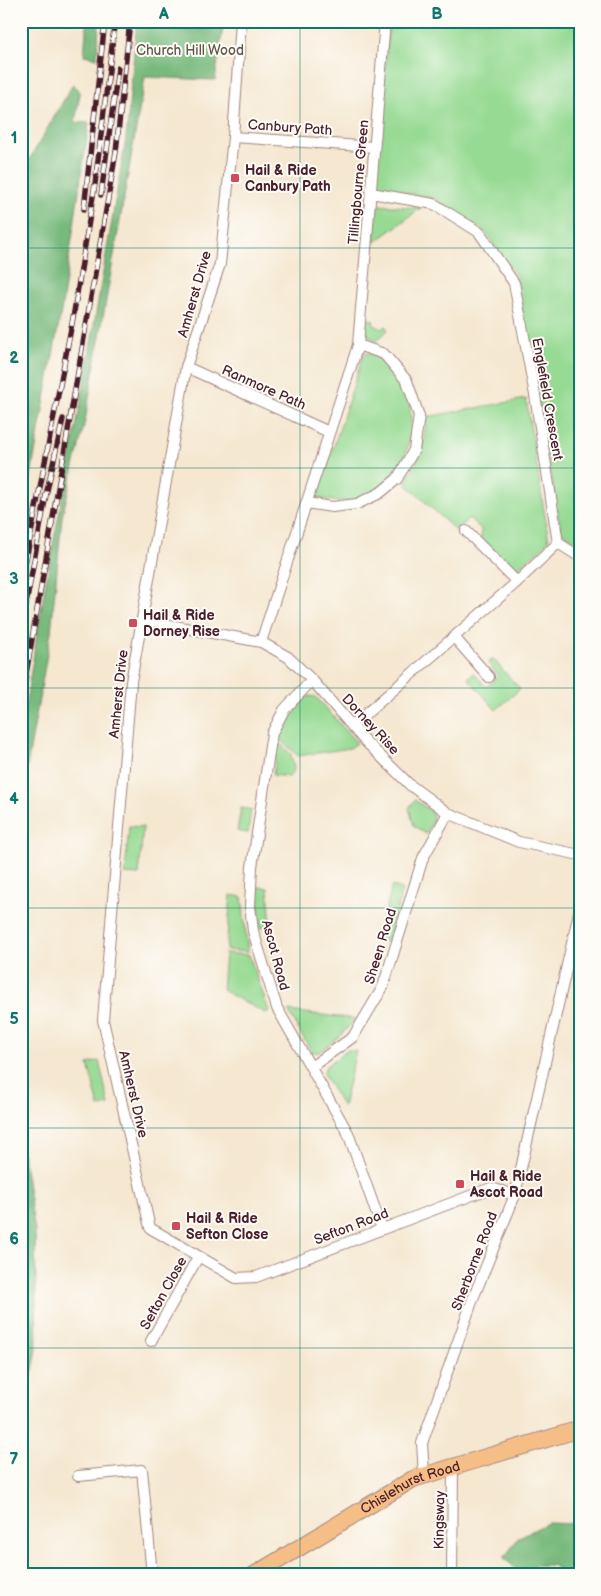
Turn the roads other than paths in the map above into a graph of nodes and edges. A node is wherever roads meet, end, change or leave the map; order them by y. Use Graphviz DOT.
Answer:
graph roads {
  1 [pos="241,21"];
  2 [pos="385,21"];
  3 [pos="233,137"];
  4 [pos="374,148"];
  5 [pos="371,193"];
  6 [pos="358,345"];
  7 [pos="186,367"];
  8 [pos="330,432"];
  9 [pos="306,504"];
  10 [pos="466,531"];
  11 [pos="558,543"];
  12 [pos="580,556"];
  13 [pos="517,582"];
  14 [pos="142,620"];
  15 [pos="454,637"];
  16 [pos="261,642"];
  17 [pos="489,677"];
  18 [pos="312,680"];
  19 [pos="352,726"];
  20 [pos="448,813"];
  21 [pos="580,855"];
  22 [pos="580,908"];
  23 [pos="311,1067"];
  24 [pos="515,1195"];
  25 [pos="382,1229"];
  26 [pos="198,1257"];
  27 [pos="151,1342"];
  28 [pos="580,1429"];
  29 [pos="453,1466"];
  30 [pos="78,1476"];
  31 [pos="424,1476"];
  32 [pos="152,1575"];
  33 [pos="254,1575"];
  34 [pos="452,1575"];
  1 -- 3 [label="street, Amherst Drive"];
  2 -- 4 [label="street, Tillingbourne Green"];
  3 -- 4 [label="street, Canbury Path"];
  3 -- 7 [label="street, Amherst Drive"];
  4 -- 5 [label="street, Tillingbourne Green"];
  5 -- 6 [label="street, Tillingbourne Green"];
  5 -- 11 [label="street, Englefield Crescent"];
  6 -- 8 [label="street, Tillingbourne Green"];
  6 -- 9 [label="street"];
  7 -- 8 [label="street, Ranmore Path"];
  7 -- 14 [label="street, Amherst Drive"];
  8 -- 9 [label="street, Tillingbourne Green"];
  9 -- 16 [label="street, Tillingbourne Green"];
  10 -- 13 [label="street"];
  11 -- 12 [label="street"];
  11 -- 13 [label="street"];
  13 -- 15 [label="street"];
  14 -- 16 [label="street, Dorney Rise"];
  14 -- 26 [label="street, Amherst Drive"];
  15 -- 17 [label="street"];
  15 -- 19 [label="street"];
  16 -- 18 [label="street, Dorney Rise"];
  18 -- 19 [label="street, Dorney Rise"];
  18 -- 23 [label="street, Ascot Road"];
  19 -- 20 [label="street, Dorney Rise"];
  20 -- 21 [label="street, Dorney Rise"];
  20 -- 23 [label="street, Sheen Road"];
  22 -- 24 [label="street, Sherborne Road"];
  23 -- 25 [label="street, Ascot Road"];
  24 -- 25 [label="street, Sefton Road"];
  24 -- 31 [label="street, Sherborne Road"];
  25 -- 26 [label="street, Sefton Road"];
  26 -- 27 [label="street, Sefton Close"];
  28 -- 29 [label="main road, Chislehurst Road"];
  29 -- 31 [label="main road, Chislehurst Road"];
  29 -- 34 [label="street, Kingsway"];
  30 -- 32 [label="street"];
  31 -- 33 [label="main road, Chislehurst Road"];
}
